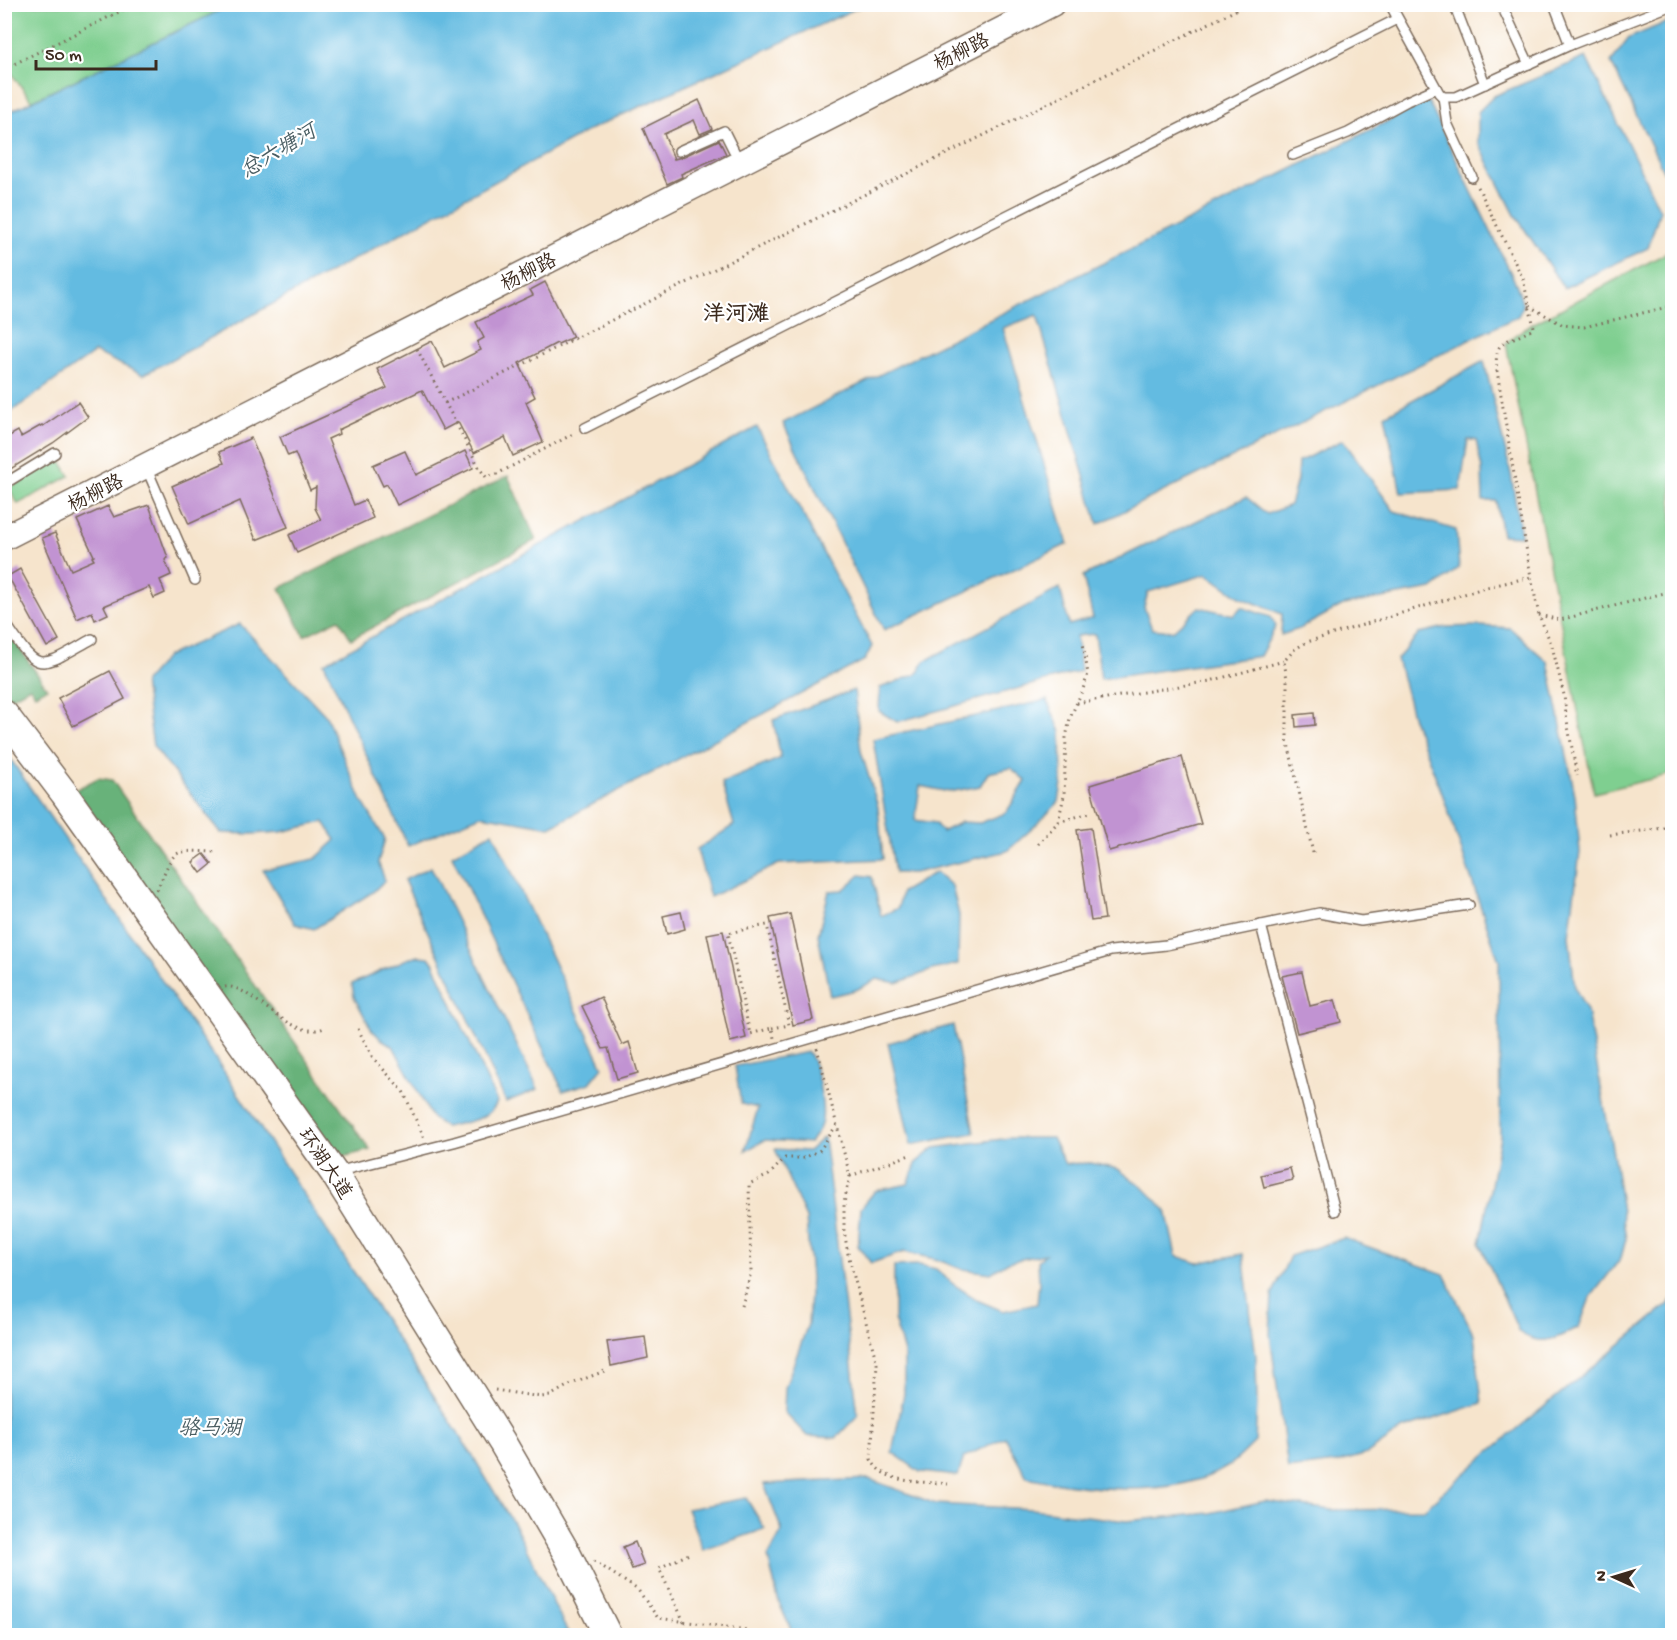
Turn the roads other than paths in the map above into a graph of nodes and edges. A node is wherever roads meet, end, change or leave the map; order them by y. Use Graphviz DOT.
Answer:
graph roads {
  1 [pos="1052,4"];
  2 [pos="1390,4"];
  3 [pos="1454,4"];
  4 [pos="1501,4"];
  5 [pos="1554,4"];
  6 [pos="1672,5"];
  7 [pos="1397,19"];
  8 [pos="1570,45"];
  9 [pos="1529,64"];
  10 [pos="1485,84"];
  11 [pos="1436,88"];
  12 [pos="1443,97"];
  13 [pos="679,151"];
  14 [pos="1293,155"];
  15 [pos="740,163"];
  16 [pos="1472,177"];
  17 [pos="585,428"];
  18 [pos="55,453"];
  19 [pos="146,466"];
  20 [pos="4,484"];
  21 [pos="4,538"];
  22 [pos="195,580"];
  23 [pos="4,621"];
  24 [pos="92,639"];
  25 [pos="4,714"];
  26 [pos="1469,905"];
  27 [pos="1261,925"];
  28 [pos="334,1173"];
  29 [pos="1335,1211"];
  30 [pos="608,1635"];
  1 -- 15 [label="street, 杨柳路"];
  2 -- 7 [label="lane"];
  3 -- 10 [label="lane"];
  4 -- 9 [label="lane"];
  5 -- 8 [label="lane"];
  6 -- 8 [label="lane"];
  7 -- 11 [label="lane"];
  7 -- 17 [label="lane"];
  8 -- 9 [label="lane"];
  9 -- 10 [label="lane"];
  10 -- 12 [label="lane"];
  11 -- 12 [label="lane"];
  11 -- 14 [label="lane"];
  12 -- 16 [label="lane"];
  13 -- 15 [label="lane"];
  15 -- 19 [label="street, 杨柳路"];
  18 -- 20 [label="lane"];
  19 -- 21 [label="street, 杨柳路"];
  19 -- 22 [label="lane"];
  23 -- 24 [label="lane"];
  25 -- 28 [label="main road, 环湖大道"];
  26 -- 27 [label="lane"];
  27 -- 28 [label="lane"];
  27 -- 29 [label="lane"];
  28 -- 30 [label="main road, 环湖大道"];
}
